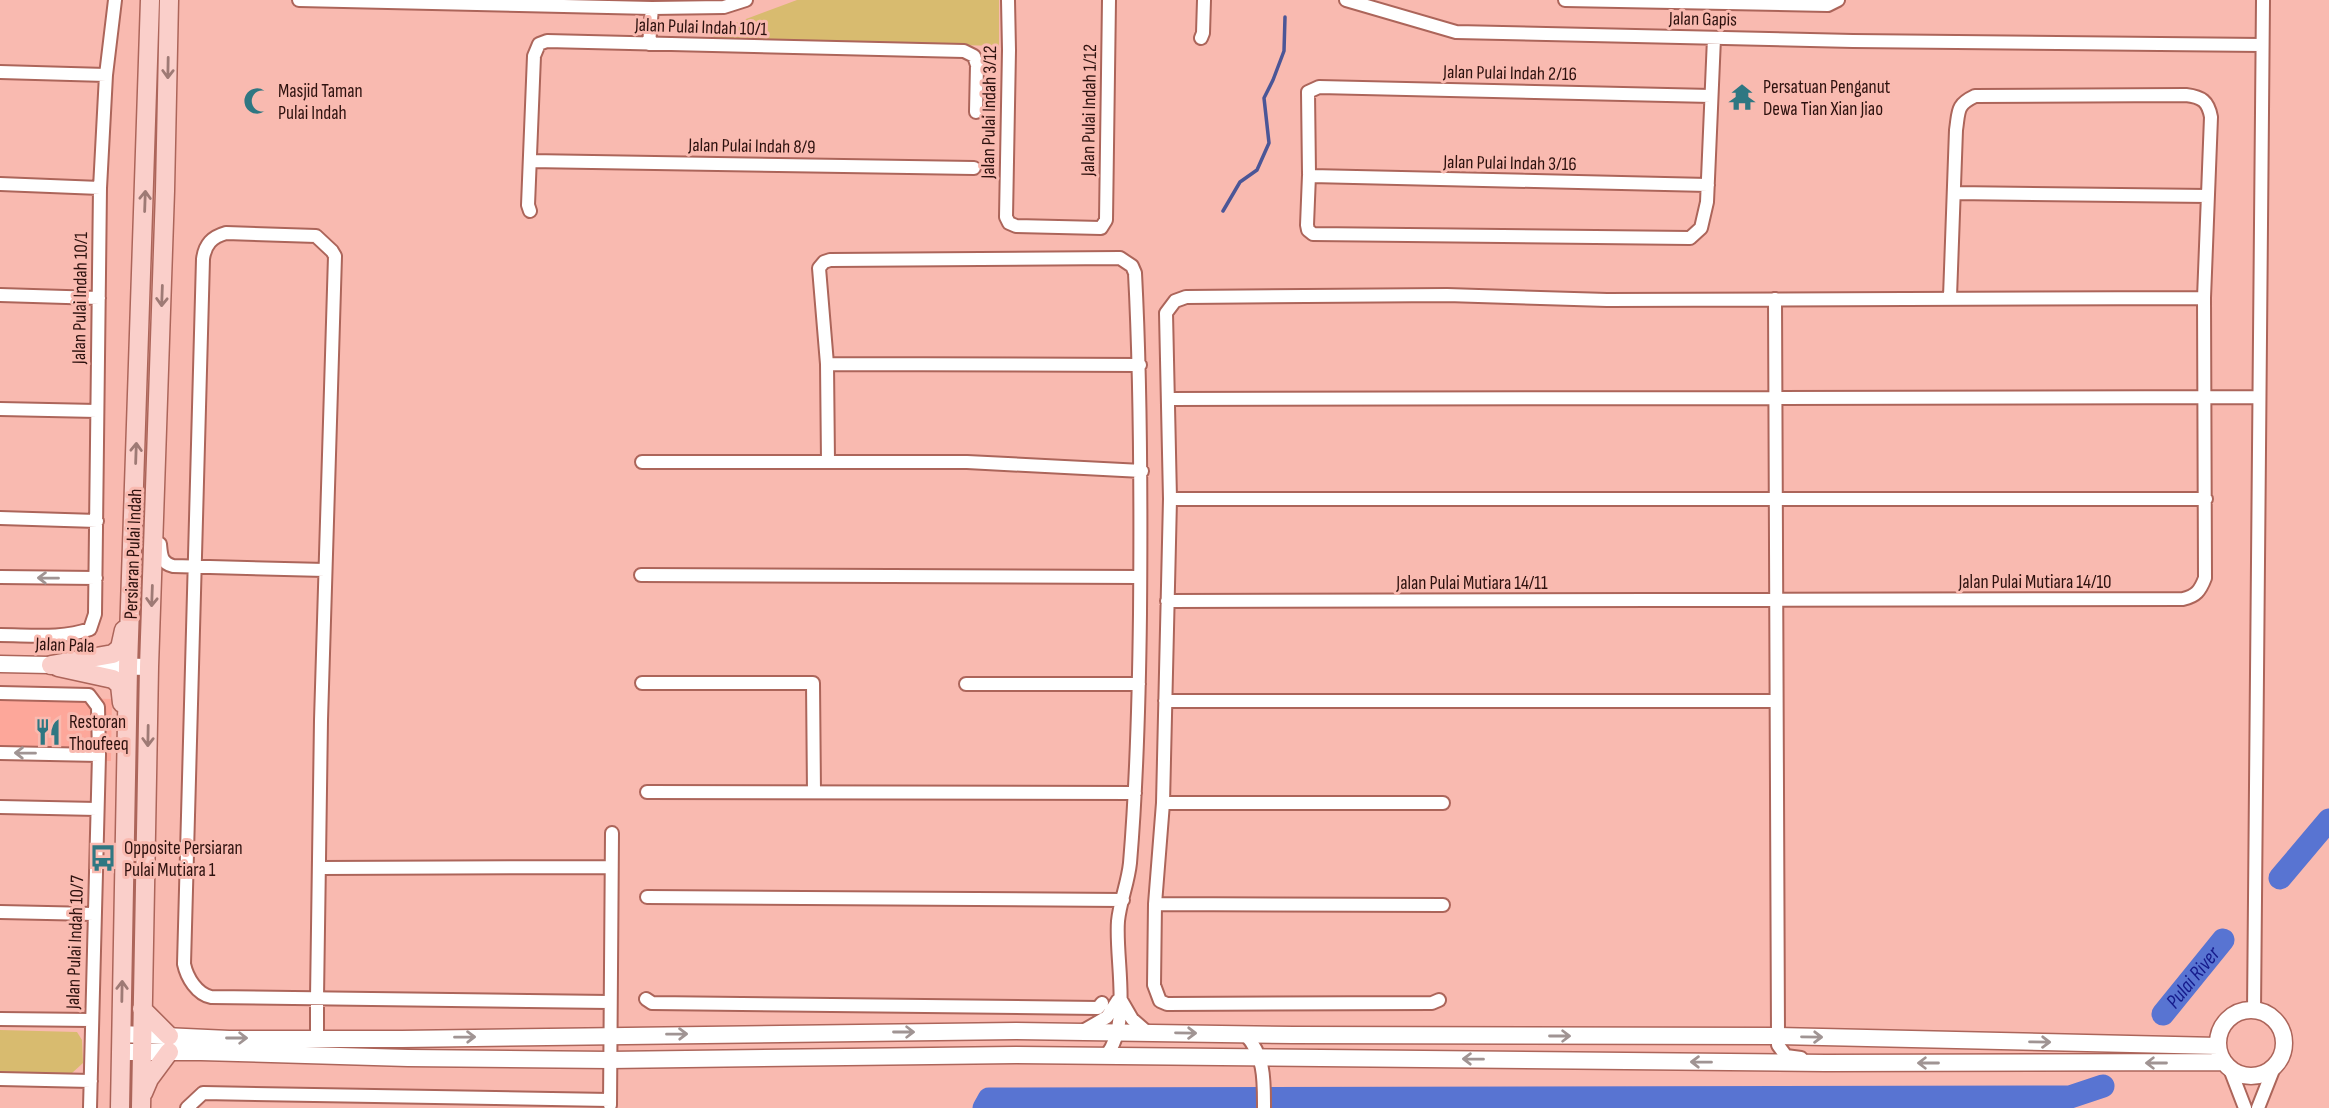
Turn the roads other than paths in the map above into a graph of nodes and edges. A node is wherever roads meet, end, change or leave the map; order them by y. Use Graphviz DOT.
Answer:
graph roads {
  1 [pos="115,0"];
  2 [pos="150,0"];
  3 [pos="170,0"];
  4 [pos="299,0"];
  5 [pos="746,0"];
  6 [pos="1008,0"];
  7 [pos="1109,0"];
  8 [pos="1205,0"];
  9 [pos="1346,0"];
  10 [pos="1565,0"];
  11 [pos="1838,0"];
  12 [pos="2263,0"];
  13 [pos="451,2"];
  14 [pos="652,8"];
  15 [pos="1201,38"];
  16 [pos="1714,38"];
  17 [pos="649,44"];
  18 [pos="2262,45"];
  19 [pos="0,72"];
  20 [pos="106,75"];
  21 [pos="1711,96"];
  22 [pos="976,112"];
  23 [pos="530,161"];
  24 [pos="974,167"];
  25 [pos="1310,176"];
  26 [pos="0,184"];
  27 [pos="1709,186"];
  28 [pos="100,188"];
  29 [pos="1954,193"];
  30 [pos="2208,196"];
  31 [pos="530,211"];
  32 [pos="1106,220"];
  33 [pos="0,295"];
  34 [pos="99,298"];
  35 [pos="1950,298"];
  36 [pos="2204,298"];
  37 [pos="1775,299"];
  38 [pos="827,364"];
  39 [pos="1140,365"];
  40 [pos="2259,397"];
  41 [pos="1168,399"];
  42 [pos="1775,399"];
  43 [pos="2206,399"];
  44 [pos="0,409"];
  45 [pos="97,411"];
  46 [pos="642,462"];
  47 [pos="828,462"];
  48 [pos="1142,471"];
  49 [pos="155,499"];
  50 [pos="1170,499"];
  51 [pos="1776,499"];
  52 [pos="2206,499"];
  53 [pos="0,518"];
  54 [pos="97,522"];
  55 [pos="195,568"];
  56 [pos="325,570"];
  57 [pos="640,575"];
  58 [pos="0,577"];
  59 [pos="1140,577"];
  60 [pos="96,579"];
  61 [pos="131,594"];
  62 [pos="1167,601"];
  63 [pos="1776,601"];
  64 [pos="0,635"];
  65 [pos="0,664"];
  66 [pos="51,665"];
  67 [pos="128,667"];
  68 [pos="149,667"];
  69 [pos="642,683"];
  70 [pos="966,684"];
  71 [pos="1139,684"];
  72 [pos="0,693"];
  73 [pos="1165,701"];
  74 [pos="1776,701"];
  75 [pos="127,737"];
  76 [pos="0,753"];
  77 [pos="99,755"];
  78 [pos="647,792"];
  79 [pos="814,792"];
  80 [pos="1135,793"];
  81 [pos="1163,803"];
  82 [pos="1443,803"];
  83 [pos="0,807"];
  84 [pos="97,809"];
  85 [pos="612,833"];
  86 [pos="611,867"];
  87 [pos="319,868"];
  88 [pos="647,897"];
  89 [pos="1123,900"];
  90 [pos="1155,904"];
  91 [pos="1443,905"];
  92 [pos="0,912"];
  93 [pos="94,914"];
  94 [pos="1120,997"];
  95 [pos="317,998"];
  96 [pos="646,999"];
  97 [pos="1439,1000"];
  98 [pos="609,1002"];
  99 [pos="1102,1003"];
  100 [pos="142,1009"];
  101 [pos="2254,1011"];
  102 [pos="0,1018"];
  103 [pos="91,1020"];
  104 [pos="1082,1032"];
  105 [pos="1118,1032"];
  106 [pos="1147,1033"];
  107 [pos="1245,1034"];
  108 [pos="608,1035"];
  109 [pos="1777,1037"];
  110 [pos="317,1038"];
  111 [pos="121,1043"];
  112 [pos="142,1043"];
  113 [pos="169,1044"];
  114 [pos="2218,1046"];
  115 [pos="1106,1056"];
  116 [pos="609,1060"];
  117 [pos="1825,1063"];
  118 [pos="1262,1064"];
  119 [pos="2227,1066"];
  120 [pos="2273,1070"];
  121 [pos="0,1079"];
  122 [pos="91,1082"];
  123 [pos="303,1094"];
  124 [pos="141,1103"];
  125 [pos="610,1104"];
  126 [pos="90,1108"];
  127 [pos="120,1108"];
  128 [pos="187,1108"];
  129 [pos="303,1108"];
  130 [pos="1264,1108"];
  131 [pos="2245,1108"];
  132 [pos="2258,1108"];
  1 -- 20 [label="street, Jalan Pulai Indah 10/1"];
  61 -- 2 [label="main road, Persiaran Pulai Indah, one-way"];
  3 -- 49 [label="main road, Persiaran Pulai Indah, one-way"];
  4 -- 13 [label="street, Jalan Pulai Indah 10/1"];
  5 -- 14 [label="street, Jalan Pulai Indah 10/1"];
  6 -- 32 [label="street, Jalan Pulai Indah 3/12"];
  7 -- 32 [label="street, Jalan Pulai Indah 1/12"];
  8 -- 15 [label="street"];
  9 -- 16 [label="street, Jalan Gapis"];
  10 -- 11 [label="street"];
  12 -- 18 [label="street"];
  13 -- 14 [label="street, Jalan Pulai Indah 10/1"];
  14 -- 17 [label="street"];
  16 -- 18 [label="street, Jalan Gapis"];
  16 -- 21 [label="street"];
  17 -- 22 [label="street, Jalan Pulai Indah 10/1"];
  17 -- 23 [label="street, Jalan Pulai Indah 10/1"];
  18 -- 40 [label="street"];
  19 -- 20 [label="street"];
  20 -- 28 [label="street, Jalan Pulai Indah 10/1"];
  21 -- 25 [label="street, Jalan Pulai Indah 2/16"];
  21 -- 27 [label="street"];
  23 -- 24 [label="street, Jalan Pulai Indah 8/9"];
  23 -- 31 [label="street, Jalan Pulai Indah 10/1"];
  25 -- 27 [label="street, Jalan Pulai Indah 3/16"];
  25 -- 27 [label="street"];
  26 -- 28 [label="street"];
  28 -- 34 [label="street, Jalan Pulai Indah 10/1"];
  29 -- 30 [label="street"];
  29 -- 30 [label="street"];
  29 -- 35 [label="street"];
  30 -- 36 [label="street"];
  33 -- 34 [label="street"];
  34 -- 45 [label="street, Jalan Pulai Indah 10/1"];
  35 -- 36 [label="street"];
  35 -- 37 [label="street"];
  36 -- 43 [label="street"];
  37 -- 41 [label="street"];
  37 -- 42 [label="street"];
  38 -- 39 [label="street"];
  38 -- 39 [label="street"];
  38 -- 47 [label="street"];
  39 -- 48 [label="street"];
  40 -- 43 [label="street"];
  40 -- 101 [label="street"];
  41 -- 42 [label="street"];
  41 -- 50 [label="street"];
  42 -- 43 [label="street"];
  42 -- 51 [label="street"];
  43 -- 52 [label="street"];
  44 -- 45 [label="street"];
  45 -- 54 [label="street, Jalan Pulai Indah 10/1"];
  46 -- 47 [label="street"];
  47 -- 48 [label="street"];
  48 -- 59 [label="street"];
  49 -- 55 [label="street"];
  49 -- 68 [label="main road, Persiaran Pulai Indah, one-way"];
  50 -- 51 [label="street"];
  50 -- 62 [label="street"];
  51 -- 52 [label="street"];
  51 -- 63 [label="street"];
  52 -- 63 [label="street, Jalan Pulai Mutiara 14/10"];
  53 -- 54 [label="street"];
  54 -- 60 [label="street, Jalan Pulai Indah 10/1"];
  55 -- 56 [label="street"];
  55 -- 56 [label="street"];
  55 -- 95 [label="street"];
  56 -- 87 [label="street"];
  57 -- 59 [label="street"];
  60 -- 58 [label="street, one-way"];
  59 -- 71 [label="street"];
  60 -- 64 [label="street, Jalan Pulai Indah 10/1"];
  61 -- 66 [label="main road"];
  61 -- 67 [label="main road, Persiaran Pulai Indah"];
  62 -- 63 [label="street, Jalan Pulai Mutiara 14/11"];
  62 -- 73 [label="street"];
  63 -- 74 [label="street"];
  65 -- 66 [label="street, Jalan Pala"];
  66 -- 67 [label="street, Jalan Pala"];
  66 -- 75 [label="main road"];
  67 -- 68 [label="street, Jalan Pala"];
  67 -- 75 [label="main road, Persiaran Pulai Indah"];
  68 -- 100 [label="main road, Persiaran Pulai Indah, one-way"];
  69 -- 79 [label="street"];
  70 -- 71 [label="street"];
  71 -- 80 [label="street"];
  72 -- 77 [label="street, Jalan Pulai Indah 10/7"];
  73 -- 74 [label="street"];
  73 -- 81 [label="street"];
  74 -- 109 [label="street"];
  111 -- 75 [label="main road, Persiaran Pulai Indah, one-way"];
  77 -- 76 [label="street, one-way"];
  77 -- 84 [label="street, Jalan Pulai Indah 10/7"];
  78 -- 79 [label="street"];
  79 -- 80 [label="street"];
  80 -- 89 [label="street"];
  81 -- 82 [label="street"];
  81 -- 90 [label="street"];
  83 -- 84 [label="street"];
  84 -- 93 [label="street, Jalan Pulai Indah 10/7"];
  85 -- 86 [label="street"];
  86 -- 87 [label="street"];
  86 -- 98 [label="street"];
  87 -- 95 [label="street"];
  88 -- 89 [label="street"];
  89 -- 94 [label="street"];
  90 -- 91 [label="street"];
  90 -- 97 [label="street"];
  92 -- 93 [label="street"];
  93 -- 103 [label="street, Jalan Pulai Indah 10/7"];
  94 -- 104 [label="street"];
  94 -- 105 [label="street"];
  94 -- 106 [label="street"];
  95 -- 98 [label="street"];
  95 -- 110 [label="street"];
  96 -- 99 [label="street"];
  98 -- 108 [label="street"];
  100 -- 112 [label="main road, Persiaran Pulai Indah"];
  100 -- 113 [label="main road"];
  101 -- 114 [label="street"];
  101 -- 120 [label="street"];
  102 -- 103 [label="street"];
  103 -- 122 [label="street, Jalan Pulai Indah 10/7"];
  104 -- 105 [label="street"];
  108 -- 104 [label="street, one-way"];
  105 -- 106 [label="street"];
  105 -- 115 [label="street"];
  106 -- 107 [label="street, one-way"];
  107 -- 109 [label="street, one-way"];
  107 -- 118 [label="street"];
  110 -- 108 [label="street, one-way"];
  108 -- 116 [label="street"];
  109 -- 114 [label="street, one-way"];
  109 -- 117 [label="street"];
  113 -- 110 [label="street, one-way"];
  111 -- 112 [label="street"];
  111 -- 127 [label="main road, Persiaran Pulai Indah"];
  112 -- 113 [label="street"];
  112 -- 124 [label="main road, Persiaran Pulai Indah"];
  113 -- 116 [label="street"];
  113 -- 124 [label="main road"];
  114 -- 119 [label="street"];
  115 -- 116 [label="street"];
  115 -- 118 [label="street"];
  116 -- 125 [label="street"];
  117 -- 118 [label="street, one-way"];
  119 -- 117 [label="street, one-way"];
  118 -- 130 [label="street"];
  119 -- 120 [label="street"];
  119 -- 131 [label="street"];
  120 -- 132 [label="street"];
  121 -- 122 [label="street"];
  122 -- 126 [label="street, Jalan Pulai Indah 10/7"];
  123 -- 125 [label="street"];
  123 -- 128 [label="street"];
  123 -- 129 [label="street"];
}
